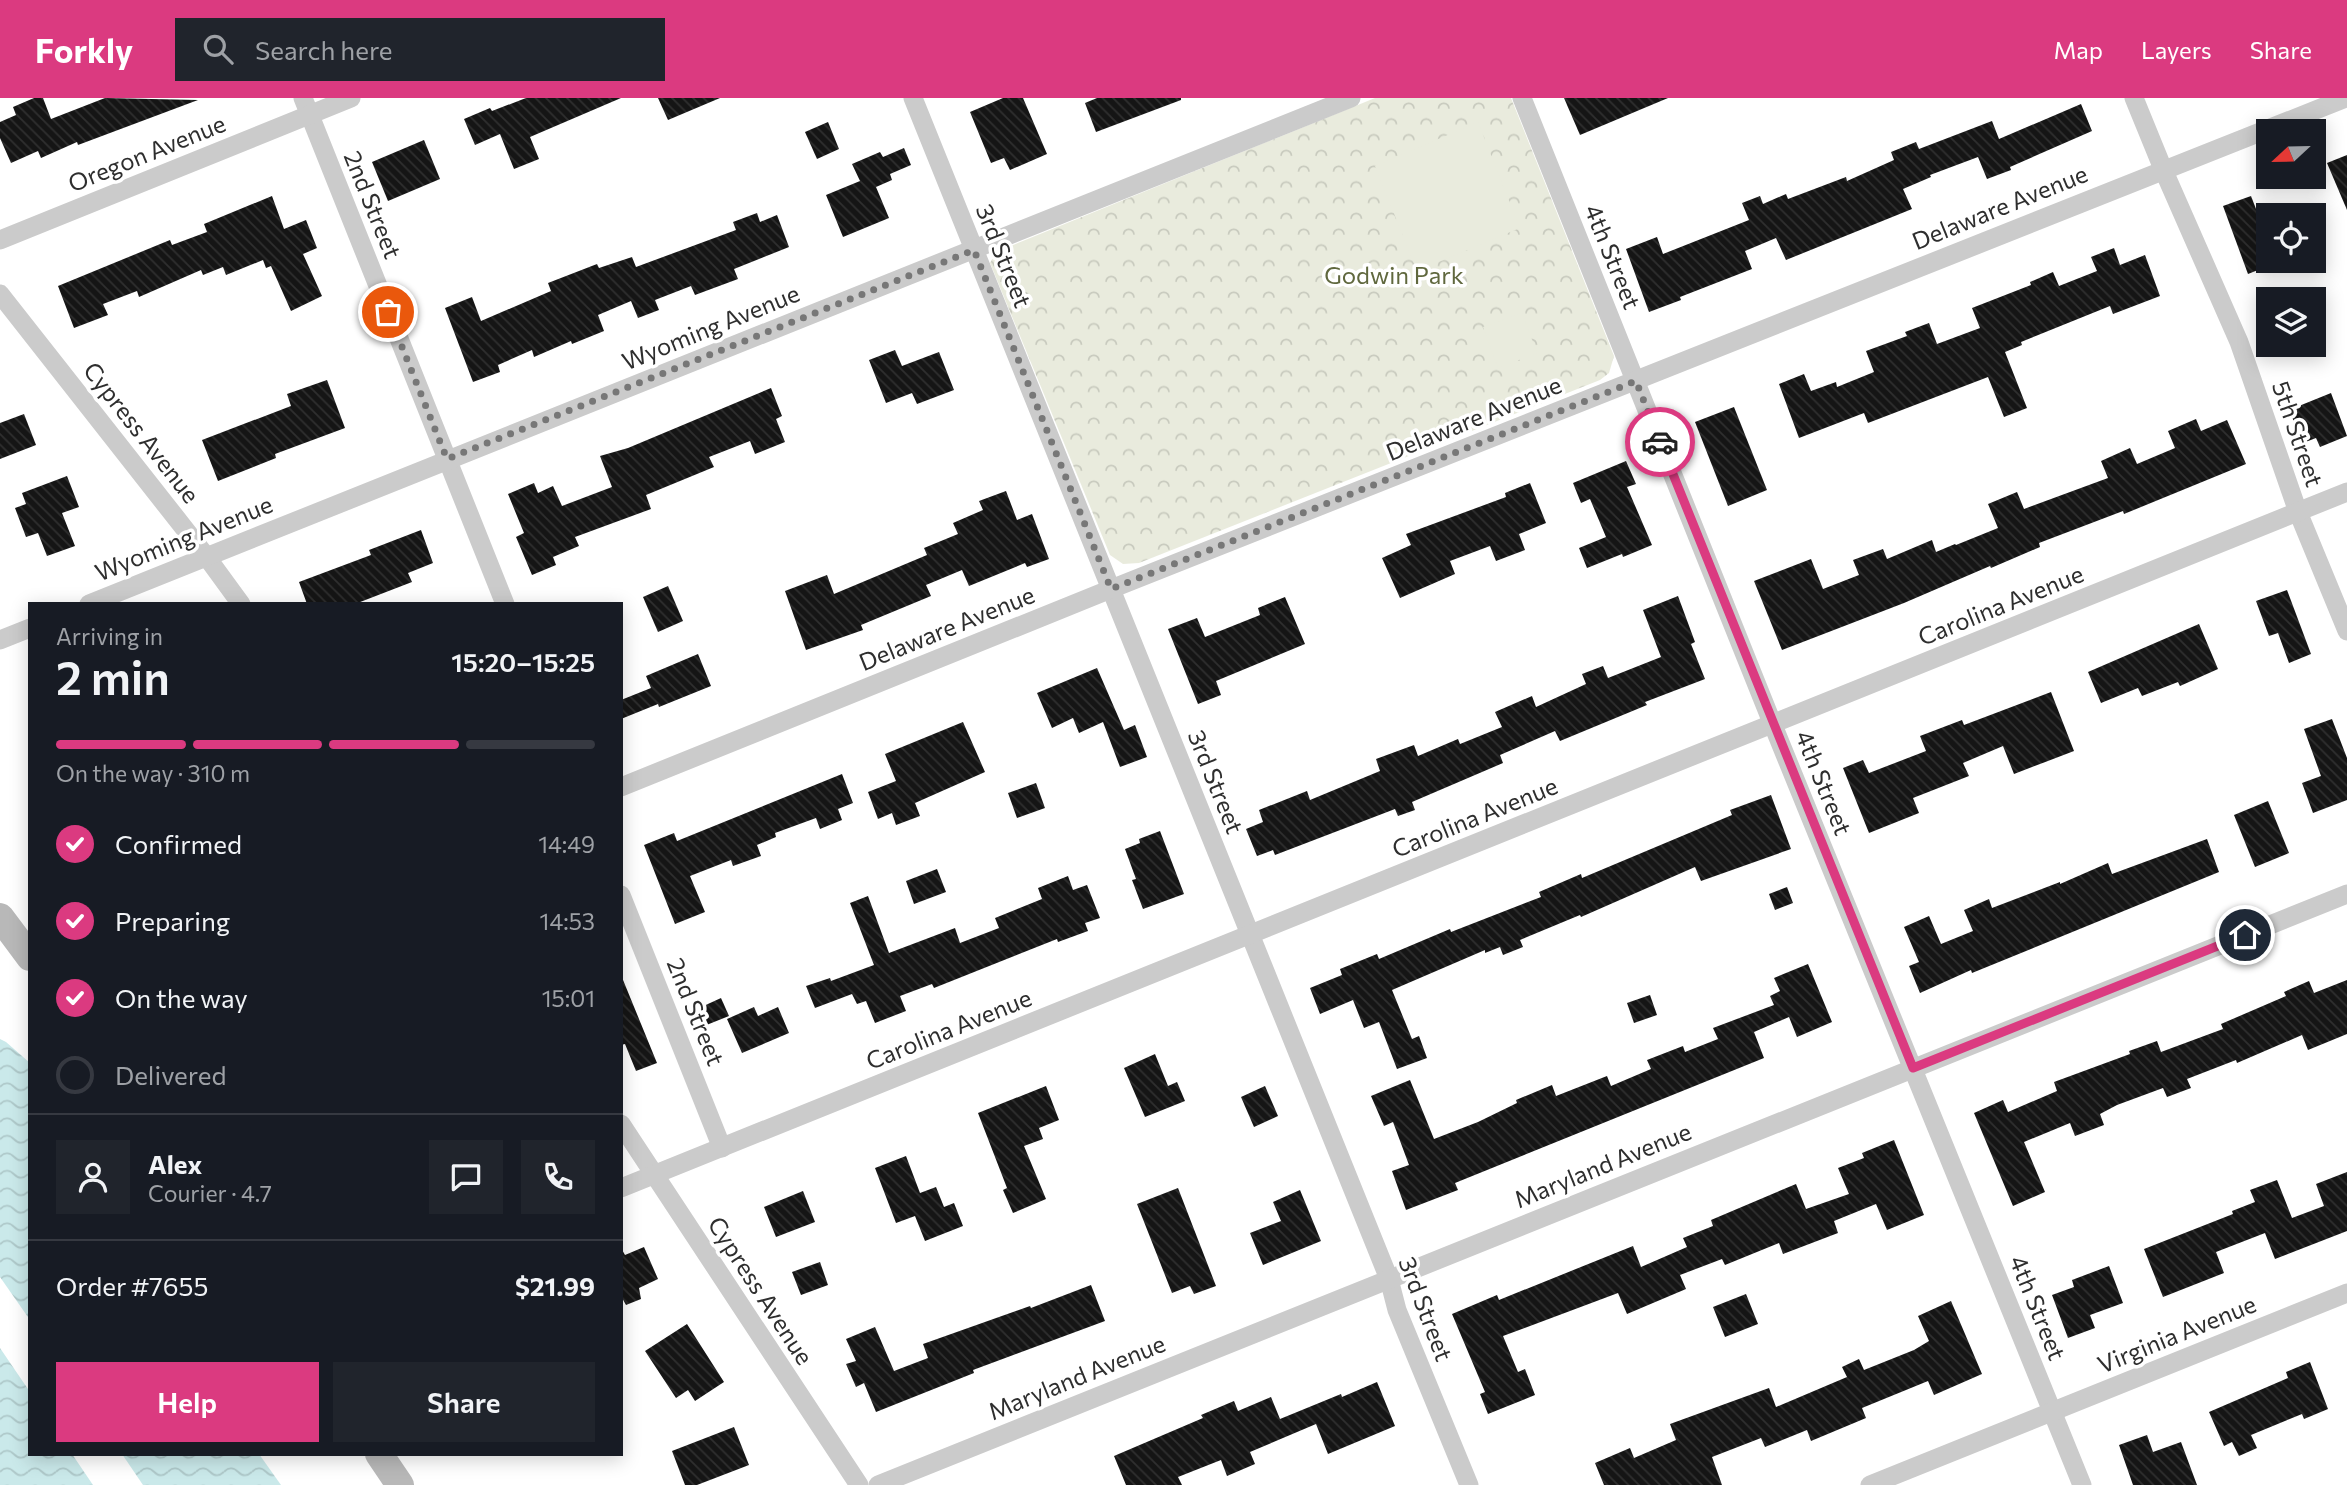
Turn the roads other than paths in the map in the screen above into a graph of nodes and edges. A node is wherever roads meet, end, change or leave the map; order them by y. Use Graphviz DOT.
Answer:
graph roads {
  1 [pos="351,98"];
  2 [pos="913,98"];
  3 [pos="1351,98"];
  4 [pos="1522,98"];
  5 [pos="2134,98"];
  6 [pos="2346,98"];
  7 [pos="306,106"];
  8 [pos="2163,169"];
  9 [pos="0,240"];
  10 [pos="974,250"];
  11 [pos="0,293"];
  12 [pos="1636,381"];
  13 [pos="447,459"];
  14 [pos="2347,492"];
  15 [pos="2298,512"];
  16 [pos="206,556"];
  17 [pos="1111,589"];
  18 [pos="94,602"];
  19 [pos="240,602"];
  20 [pos="504,602"];
  21 [pos="28,629"];
  22 [pos="2347,631"];
  23 [pos="0,640"];
  24 [pos="1773,725"];
  25 [pos="623,786"];
  26 [pos="2347,894"];
  27 [pos="623,900"];
  28 [pos="0,917"];
  29 [pos="1249,935"];
  30 [pos="28,954"];
  31 [pos="1913,1068"];
  32 [pos="623,1127"];
  33 [pos="722,1148"];
  34 [pos="654,1175"];
  35 [pos="623,1187"];
  36 [pos="1389,1279"];
  37 [pos="2347,1293"];
  38 [pos="2053,1411"];
  39 [pos="380,1456"];
  40 [pos="400,1485"];
  41 [pos="859,1485"];
  42 [pos="878,1485"];
  43 [pos="1469,1485"];
  44 [pos="1870,1485"];
  45 [pos="2082,1485"];
  1 -- 7 [label="street, Oregon Avenue"];
  2 -- 10 [label="street, 3rd Street"];
  3 -- 10 [label="street, Wyoming Avenue"];
  4 -- 12 [label="street, 4th Street"];
  5 -- 8 [label="street, 5th Street"];
  6 -- 8 [label="street, Delaware Avenue"];
  7 -- 9 [label="street, Oregon Avenue"];
  7 -- 13 [label="street, 2nd Street"];
  8 -- 12 [label="street, Delaware Avenue"];
  8 -- 15 [label="street, 5th Street"];
  10 -- 13 [label="street, Wyoming Avenue"];
  10 -- 17 [label="street, 3rd Street"];
  11 -- 16 [label="street, Cypress Avenue"];
  12 -- 17 [label="street, Delaware Avenue"];
  12 -- 24 [label="street, 4th Street"];
  13 -- 16 [label="street, Wyoming Avenue"];
  13 -- 20 [label="street, 2nd Street"];
  14 -- 15 [label="street, Carolina Avenue"];
  15 -- 22 [label="street, 5th Street"];
  15 -- 24 [label="street, Carolina Avenue"];
  16 -- 18 [label="street, Wyoming Avenue"];
  16 -- 19 [label="street, Cypress Avenue"];
  17 -- 25 [label="street, Delaware Avenue"];
  17 -- 29 [label="street, 3rd Street"];
  21 -- 23 [label="street"];
  24 -- 29 [label="street, Carolina Avenue"];
  24 -- 31 [label="street, 4th Street"];
  26 -- 31 [label="street, Maryland Avenue"];
  27 -- 33 [label="street, 2nd Street"];
  28 -- 30 [label="street"];
  29 -- 33 [label="street, Carolina Avenue"];
  29 -- 36 [label="street, 3rd Street"];
  31 -- 36 [label="street, Maryland Avenue"];
  31 -- 38 [label="street, 4th Street"];
  32 -- 34 [label="street, Cypress Avenue"];
  33 -- 34 [label="street, Carolina Avenue"];
  34 -- 35 [label="street, Carolina Avenue"];
  34 -- 41 [label="street, Cypress Avenue"];
  36 -- 42 [label="street, Maryland Avenue"];
  36 -- 43 [label="street, 3rd Street"];
  37 -- 38 [label="street, Virginia Avenue"];
  38 -- 44 [label="street, Virginia Avenue"];
  38 -- 45 [label="street, 4th Street"];
  39 -- 40 [label="street"];
}
